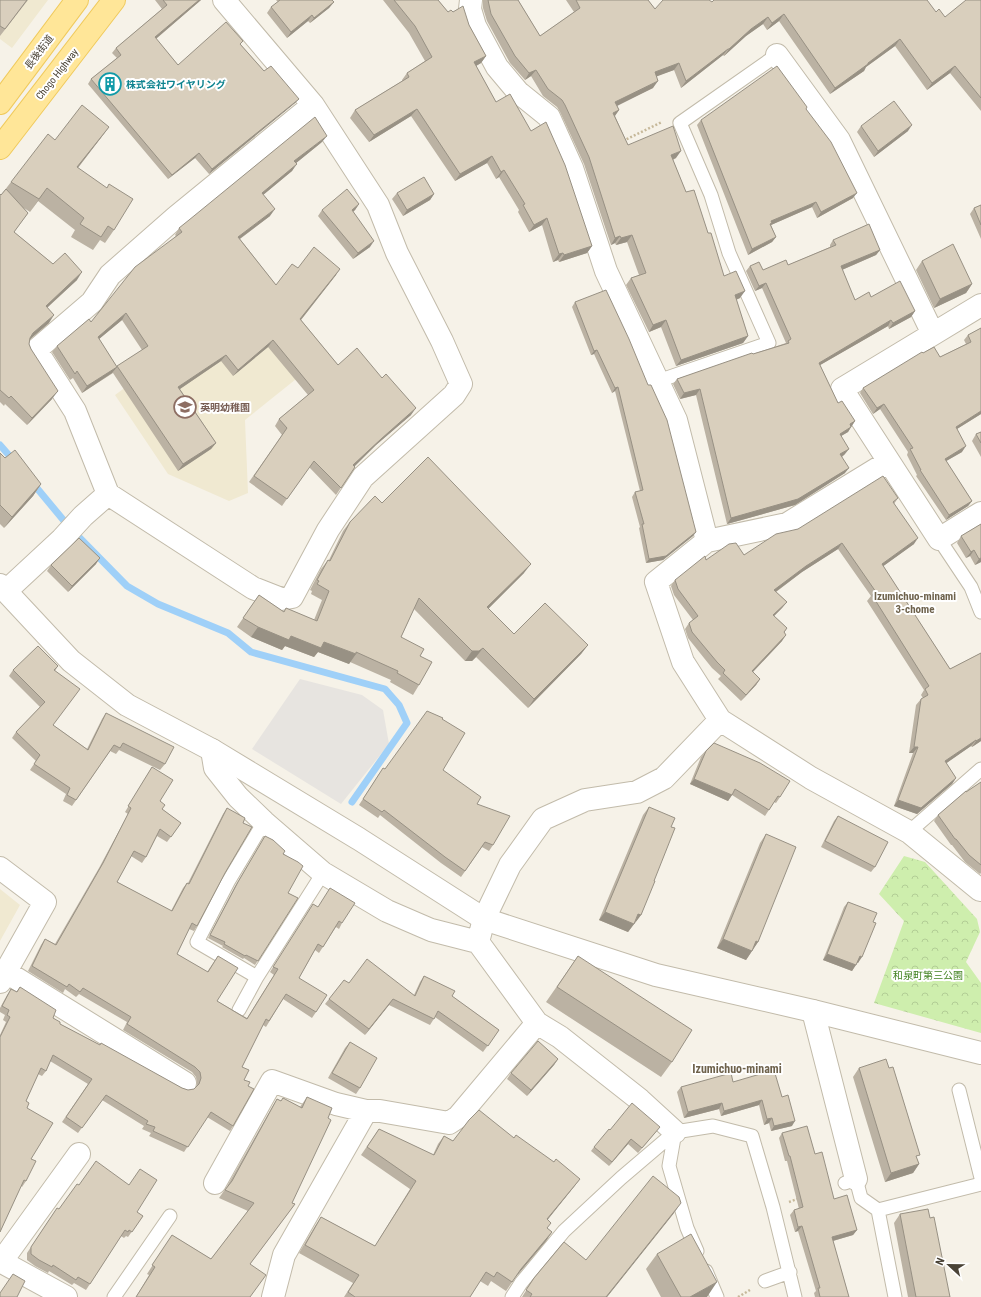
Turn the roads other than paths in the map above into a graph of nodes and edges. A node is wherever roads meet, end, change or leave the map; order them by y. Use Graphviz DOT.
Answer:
graph roads {
  1 [pos="77,0"];
  2 [pos="114,0"];
  3 [pos="224,0"];
  4 [pos="471,0"];
  5 [pos="777,55"];
  6 [pos="0,103"];
  7 [pos="313,105"];
  8 [pos="0,148"];
  9 [pos="981,305"];
  10 [pos="933,334"];
  11 [pos="658,381"];
  12 [pos="888,462"];
  13 [pos="108,494"];
  14 [pos="981,513"];
  15 [pos="939,539"];
  16 [pos="707,541"];
  17 [pos="3,588"];
  18 [pos="981,612"];
  19 [pos="720,720"];
  20 [pos="212,750"];
  21 [pos="981,769"];
  22 [pos="264,822"];
  23 [pos="909,832"];
  24 [pos="0,868"];
  25 [pos="323,873"];
  26 [pos="981,891"];
  27 [pos="484,919"];
  28 [pos="478,942"];
  29 [pos="3,977"];
  30 [pos="257,978"];
  31 [pos="238,1010"];
  32 [pos="813,1011"];
  33 [pos="537,1023"];
  34 [pos="981,1053"];
  35 [pos="185,1083"];
  36 [pos="959,1090"];
  37 [pos="366,1110"];
  38 [pos="675,1132"];
  39 [pos="79,1154"];
  40 [pos="981,1178"];
  41 [pos="850,1181"];
  42 [pos="215,1183"];
  43 [pos="981,1184"];
  44 [pos="878,1210"];
  45 [pos="170,1216"];
  46 [pos="0,1262"];
  47 [pos="790,1272"];
  48 [pos="765,1281"];
  49 [pos="43,1292"];
  50 [pos="66,1297"];
  51 [pos="114,1297"];
  52 [pos="273,1297"];
  53 [pos="512,1297"];
  54 [pos="717,1297"];
  55 [pos="795,1297"];
  56 [pos="895,1297"];
  1 -- 6 [label="main road, 長後街道"];
  2 -- 8 [label="main road, Chogo Highway"];
  3 -- 7 [label="street"];
  4 -- 11 [label="street"];
  5 -- 10 [label="street"];
  5 -- 11 [label="lane"];
  7 -- 13 [label="street"];
  7 -- 13 [label="street"];
  9 -- 10 [label="street"];
  10 -- 12 [label="street"];
  11 -- 16 [label="street"];
  12 -- 15 [label="street"];
  12 -- 16 [label="street"];
  13 -- 17 [label="street"];
  14 -- 15 [label="street"];
  15 -- 18 [label="lane"];
  16 -- 19 [label="street"];
  17 -- 20 [label="street"];
  19 -- 23 [label="street"];
  19 -- 27 [label="street"];
  20 -- 22 [label="street"];
  20 -- 27 [label="street"];
  21 -- 23 [label="lane"];
  22 -- 25 [label="street"];
  22 -- 30 [label="lane"];
  23 -- 26 [label="street"];
  24 -- 29 [label="street"];
  25 -- 28 [label="street"];
  25 -- 30 [label="lane"];
  27 -- 28 [label="street"];
  27 -- 32 [label="street"];
  28 -- 33 [label="street"];
  29 -- 35 [label="street"];
  30 -- 31 [label="lane"];
  32 -- 34 [label="street"];
  32 -- 41 [label="street"];
  33 -- 37 [label="street"];
  33 -- 38 [label="street"];
  36 -- 40 [label="lane"];
  37 -- 42 [label="street"];
  37 -- 52 [label="street"];
  38 -- 47 [label="lane"];
  38 -- 53 [label="lane"];
  38 -- 54 [label="lane"];
  39 -- 46 [label="street"];
  41 -- 44 [label="lane"];
  43 -- 44 [label="lane"];
  44 -- 56 [label="lane"];
  45 -- 51 [label="lane"];
  46 -- 49 [label="street"];
  47 -- 48 [label="lane"];
  47 -- 55 [label="lane"];
  49 -- 50 [label="street"];
}
